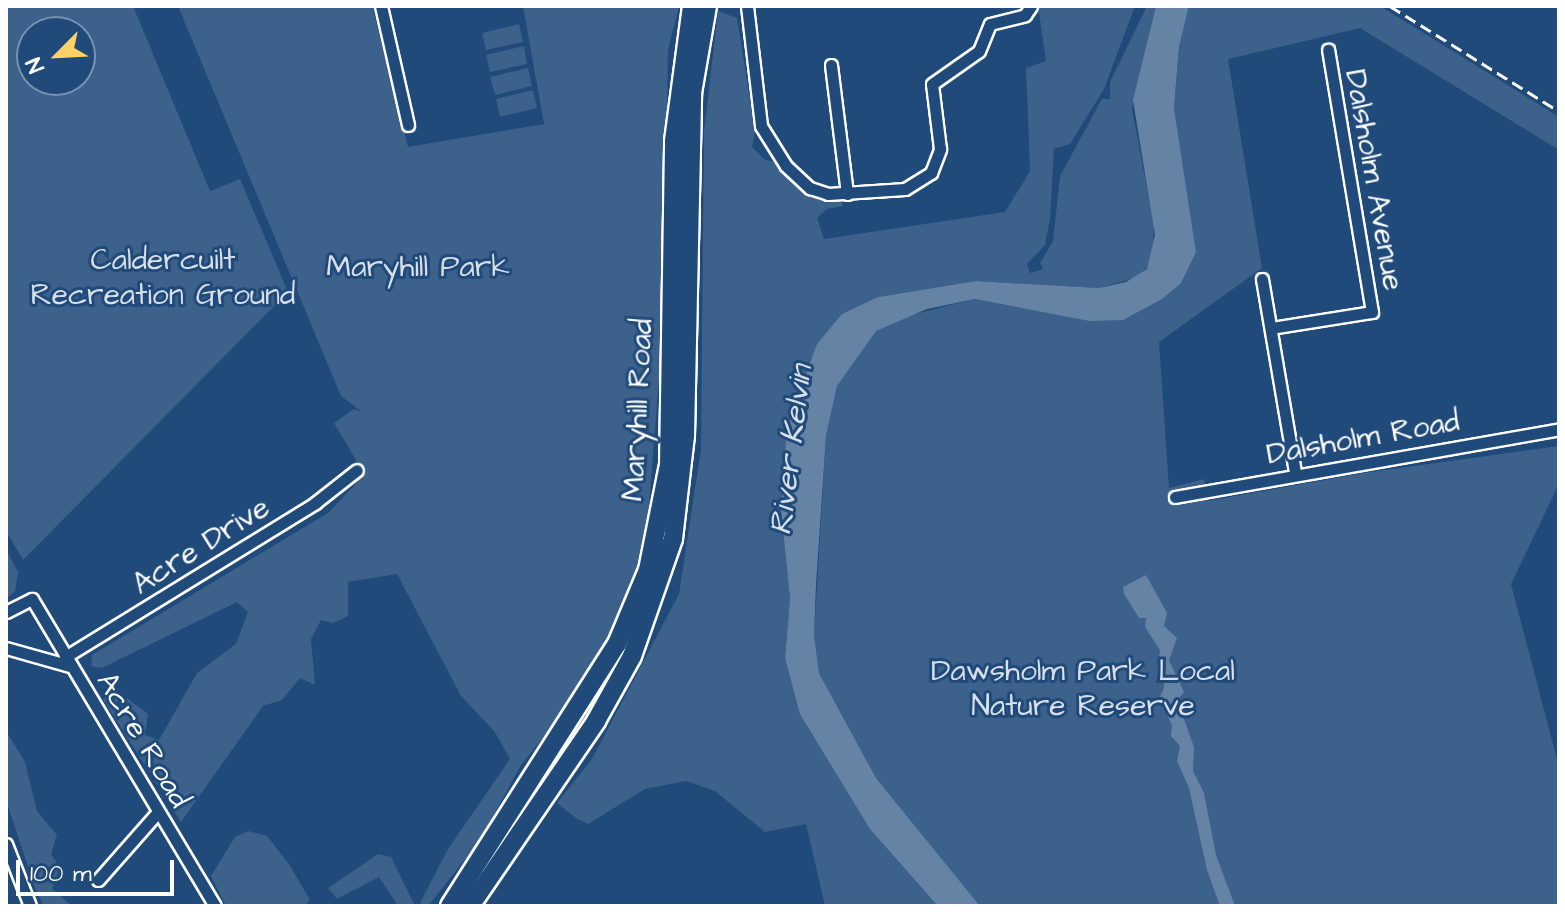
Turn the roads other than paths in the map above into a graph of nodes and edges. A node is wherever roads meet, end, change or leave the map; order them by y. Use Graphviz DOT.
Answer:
graph roads {
  1 [pos="381,6"];
  2 [pos="692,6"];
  3 [pos="707,6"];
  4 [pos="747,6"];
  5 [pos="1031,6"];
  6 [pos="1328,50"];
  7 [pos="831,65"];
  8 [pos="408,125"];
  9 [pos="847,194"];
  10 [pos="1262,279"];
  11 [pos="679,321"];
  12 [pos="1271,328"];
  13 [pos="1559,429"];
  14 [pos="357,470"];
  15 [pos="1295,473"];
  16 [pos="1175,497"];
  17 [pos="6,612"];
  18 [pos="6,648"];
  19 [pos="68,662"];
  20 [pos="158,812"];
  21 [pos="6,844"];
  22 [pos="98,880"];
  23 [pos="30,906"];
  24 [pos="215,906"];
  25 [pos="450,906"];
  26 [pos="470,906"];
  1 -- 8 [label="street"];
  2 -- 11 [label="main road, Maryhill Road"];
  3 -- 11 [label="main road, Maryhill Road"];
  4 -- 9 [label="street"];
  5 -- 9 [label="street"];
  6 -- 12 [label="street, Dalsholm Avenue"];
  7 -- 9 [label="street"];
  10 -- 12 [label="street"];
  11 -- 25 [label="main road, Maryhill Road"];
  11 -- 26 [label="main road, Maryhill Road"];
  12 -- 15 [label="street"];
  13 -- 15 [label="street, Dalsholm Road"];
  14 -- 19 [label="street, Acre Drive"];
  15 -- 16 [label="street, Dalsholm Road"];
  17 -- 19 [label="street, Acre Road"];
  18 -- 19 [label="street"];
  19 -- 20 [label="street, Acre Road"];
  20 -- 22 [label="street"];
  20 -- 24 [label="street, Acre Road"];
  21 -- 23 [label="street"];
}
